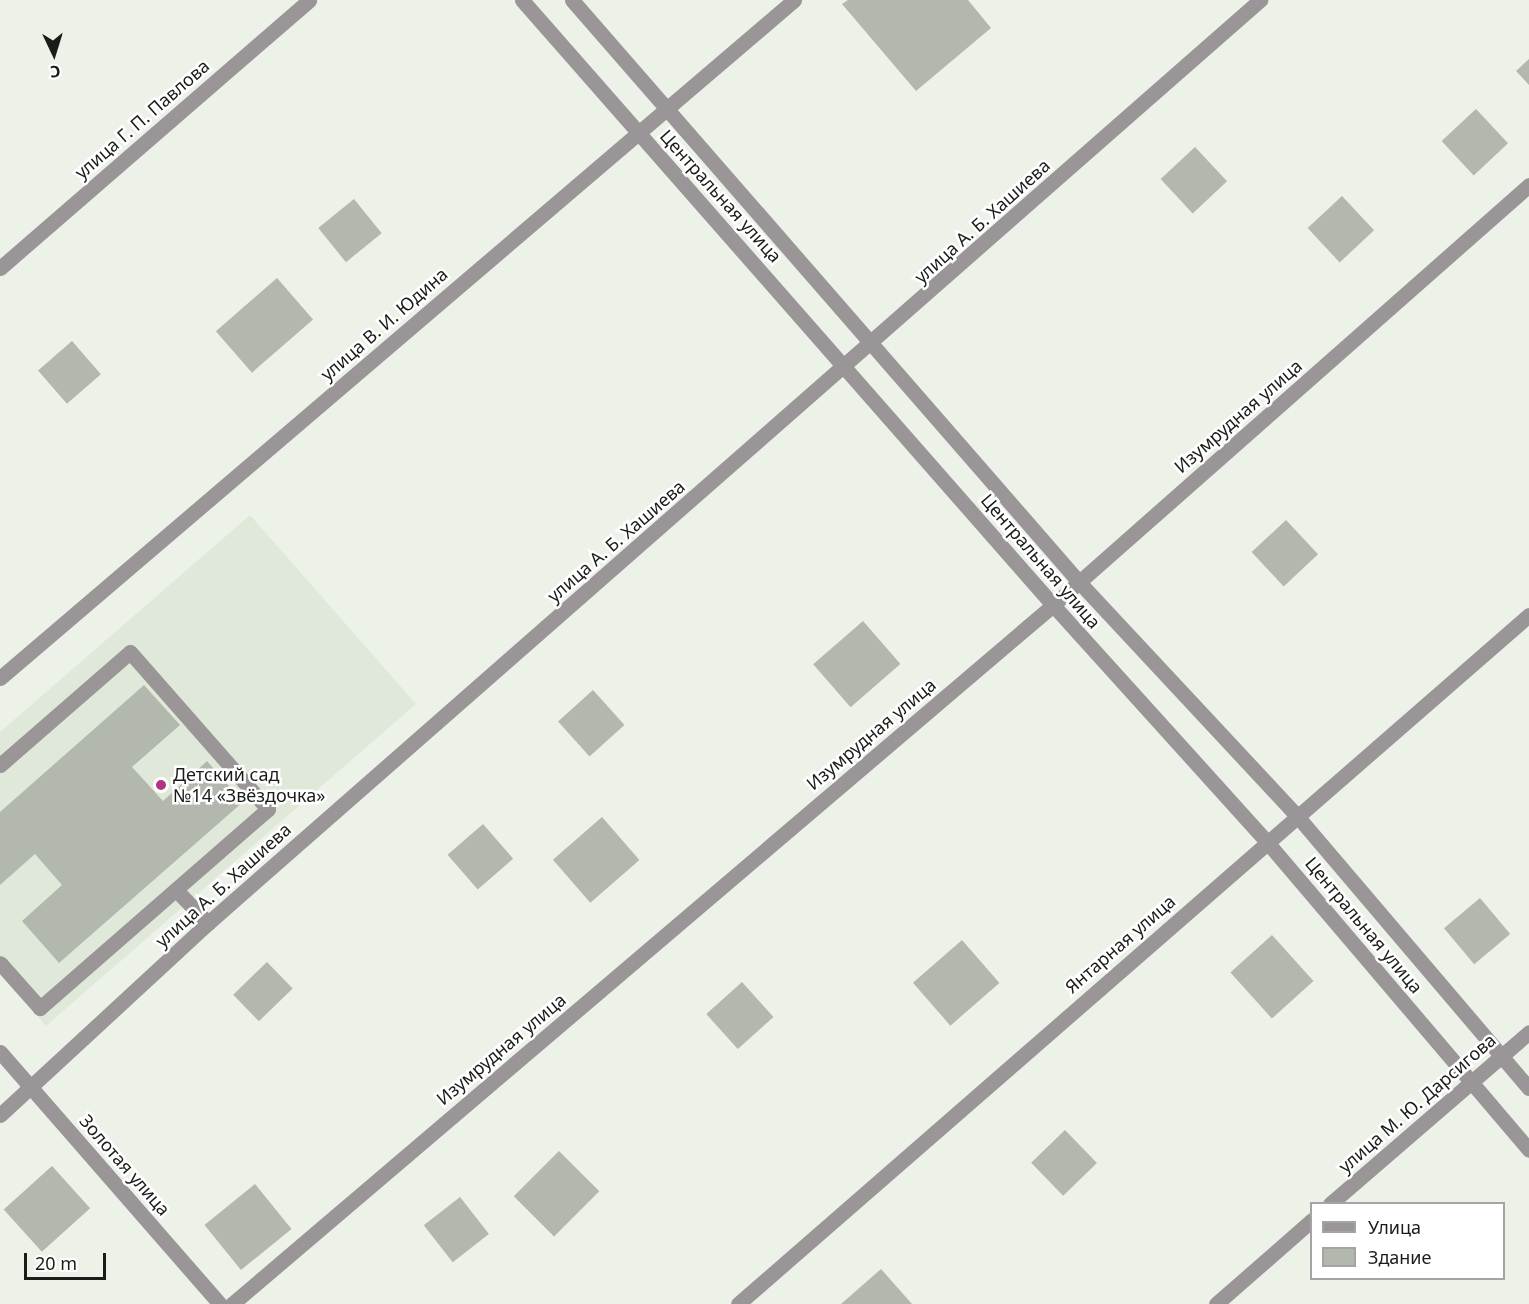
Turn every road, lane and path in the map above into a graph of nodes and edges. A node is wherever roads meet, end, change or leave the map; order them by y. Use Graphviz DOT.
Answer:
graph roads {
  1 [pos="309,0"];
  2 [pos="522,0"];
  3 [pos="572,0"];
  4 [pos="794,0"];
  5 [pos="1260,0"];
  6 [pos="667,109"];
  7 [pos="639,132"];
  8 [pos="1529,185"];
  9 [pos="0,268"];
  10 [pos="873,344"];
  11 [pos="846,366"];
  12 [pos="1079,582"];
  13 [pos="1053,605"];
  14 [pos="1529,615"];
  15 [pos="0,678"];
  16 [pos="0,765"];
  17 [pos="1298,817"];
  18 [pos="1267,842"];
  19 [pos="176,890"];
  20 [pos="208,923"];
  21 [pos="0,963"];
  22 [pos="1529,1032"];
  23 [pos="0,1052"];
  24 [pos="1502,1055"];
  25 [pos="1470,1081"];
  26 [pos="31,1088"];
  27 [pos="1529,1088"];
  28 [pos="0,1114"];
  29 [pos="1529,1150"];
  30 [pos="1331,1202"];
  31 [pos="1310,1221"];
  32 [pos="220,1304"];
  33 [pos="232,1304"];
  34 [pos="738,1304"];
  35 [pos="1216,1304"];
  1 -- 9 [label="street, улица Г. П. Павлова"];
  2 -- 7 [label="street, Центральная улица"];
  3 -- 6 [label="street, Центральная улица"];
  4 -- 6 [label="street, улица В. И. Юдина"];
  5 -- 10 [label="street, улица А. Б. Хашиева"];
  6 -- 7 [label="street, улица В. И. Юдина"];
  6 -- 10 [label="street, Центральная улица"];
  7 -- 11 [label="street, Центральная улица"];
  7 -- 15 [label="street, улица В. И. Юдина"];
  8 -- 12 [label="street, Изумрудная улица"];
  10 -- 11 [label="street, улица А. Б. Хашиева"];
  10 -- 12 [label="street, Центральная улица"];
  11 -- 13 [label="street, Центральная улица"];
  11 -- 20 [label="street, улица А. Б. Хашиева"];
  12 -- 13 [label="street, Изумрудная улица"];
  12 -- 17 [label="street, Центральная улица"];
  13 -- 18 [label="street, Центральная улица"];
  13 -- 33 [label="street, Изумрудная улица"];
  14 -- 17 [label="street, Янтарная улица"];
  16 -- 19 [label="street"];
  17 -- 18 [label="street, Янтарная улица"];
  17 -- 24 [label="street, Центральная улица"];
  18 -- 25 [label="street, Центральная улица"];
  18 -- 34 [label="street, Янтарная улица"];
  19 -- 20 [label="street"];
  19 -- 21 [label="street"];
  20 -- 26 [label="street, улица А. Б. Хашиева"];
  22 -- 24 [label="street, улица М. Ю. Дарсигова"];
  23 -- 26 [label="street, Золотая улица"];
  24 -- 25 [label="street, улица М. Ю. Дарсигова"];
  24 -- 27 [label="street, Центральная улица"];
  25 -- 29 [label="street, Центральная улица"];
  25 -- 30 [label="street, улица М. Ю. Дарсигова"];
  26 -- 28 [label="street, улица А. Б. Хашиева"];
  26 -- 32 [label="street, Золотая улица"];
  31 -- 35 [label="street"];
}
